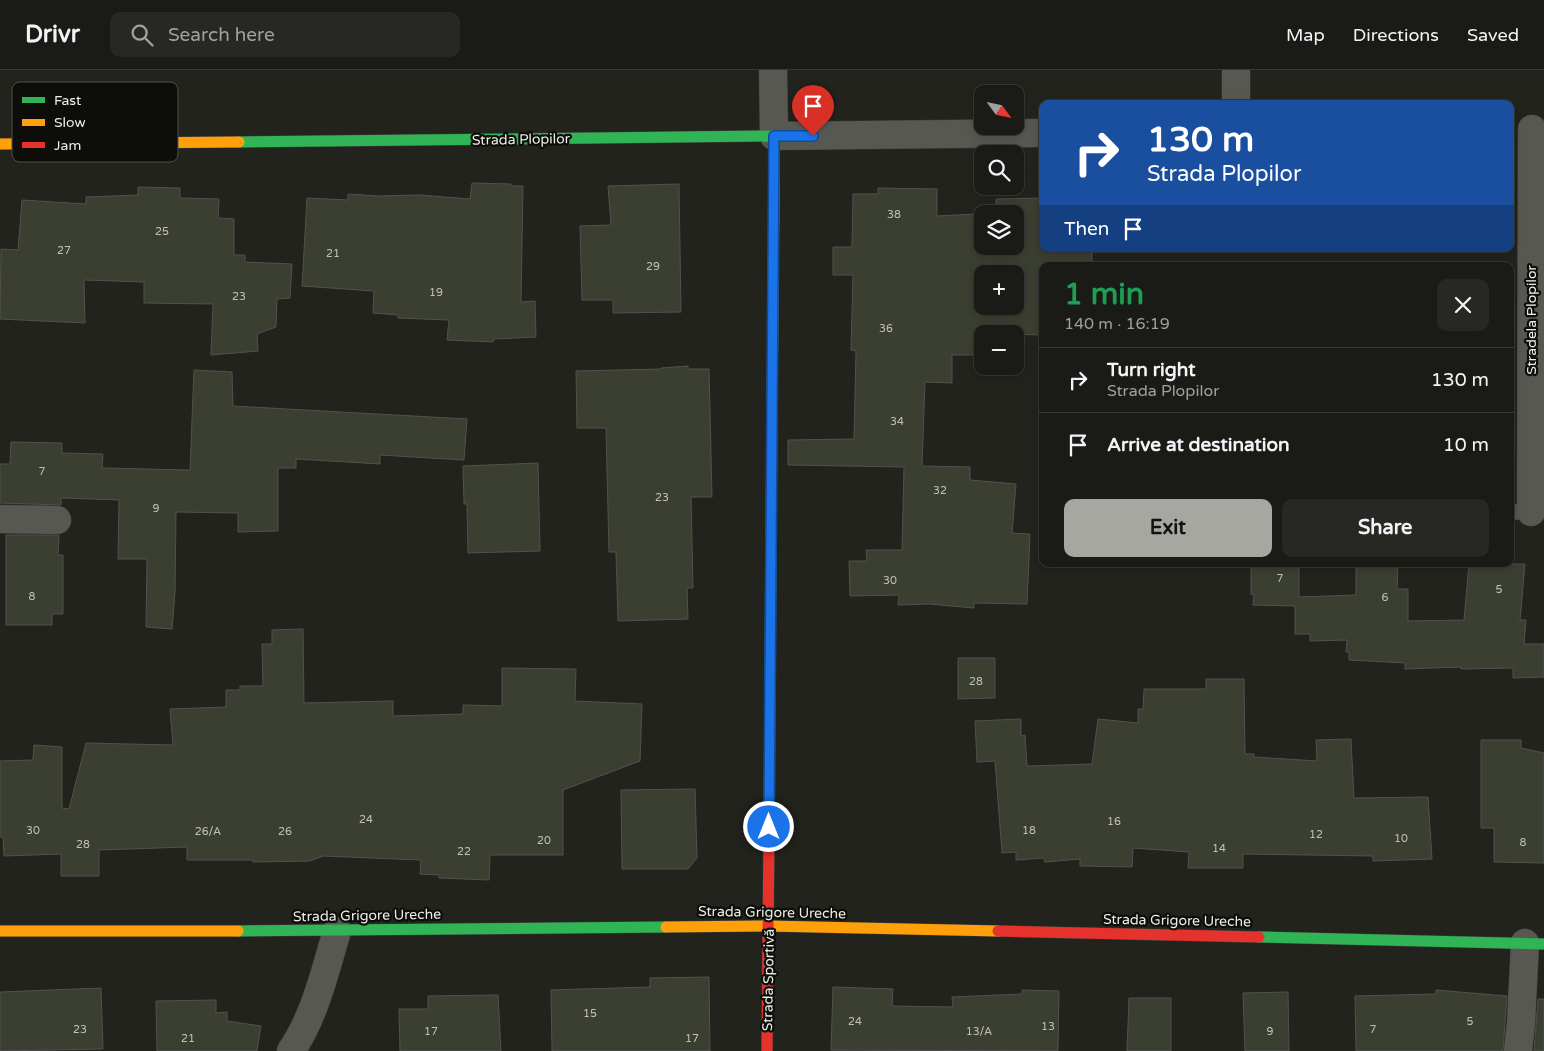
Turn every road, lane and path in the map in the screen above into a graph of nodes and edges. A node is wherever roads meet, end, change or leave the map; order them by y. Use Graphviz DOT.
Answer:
graph roads {
  1 [pos="773,70"];
  2 [pos="1236,70"];
  3 [pos="1236,100"];
  4 [pos="1528,129"];
  5 [pos="1039,133"];
  6 [pos="774,136"];
  7 [pos="178,142"];
  8 [pos="1528,512"];
  9 [pos="0,519"];
  10 [pos="57,520"];
  11 [pos="768,926"];
  12 [pos="0,931"];
  13 [pos="337,931"];
  14 [pos="1534,943"];
  15 [pos="291,1051"];
  16 [pos="767,1051"];
  17 [pos="1518,1051"];
  1 -- 6 [label="street, Strada Sportivă"];
  2 -- 3 [label="street"];
  4 -- 8 [label="street, Stradela Plopilor"];
  5 -- 6 [label="street, Strada Plopilor"];
  6 -- 7 [label="street, Strada Plopilor"];
  6 -- 11 [label="street, Strada Sportivă"];
  9 -- 10 [label="street"];
  11 -- 13 [label="street, Strada Grigore Ureche"];
  11 -- 14 [label="street, Strada Grigore Ureche"];
  11 -- 16 [label="street, Strada Sportivă"];
  12 -- 13 [label="street, Strada Grigore Ureche"];
  13 -- 15 [label="street"];
  14 -- 17 [label="street"];
}
